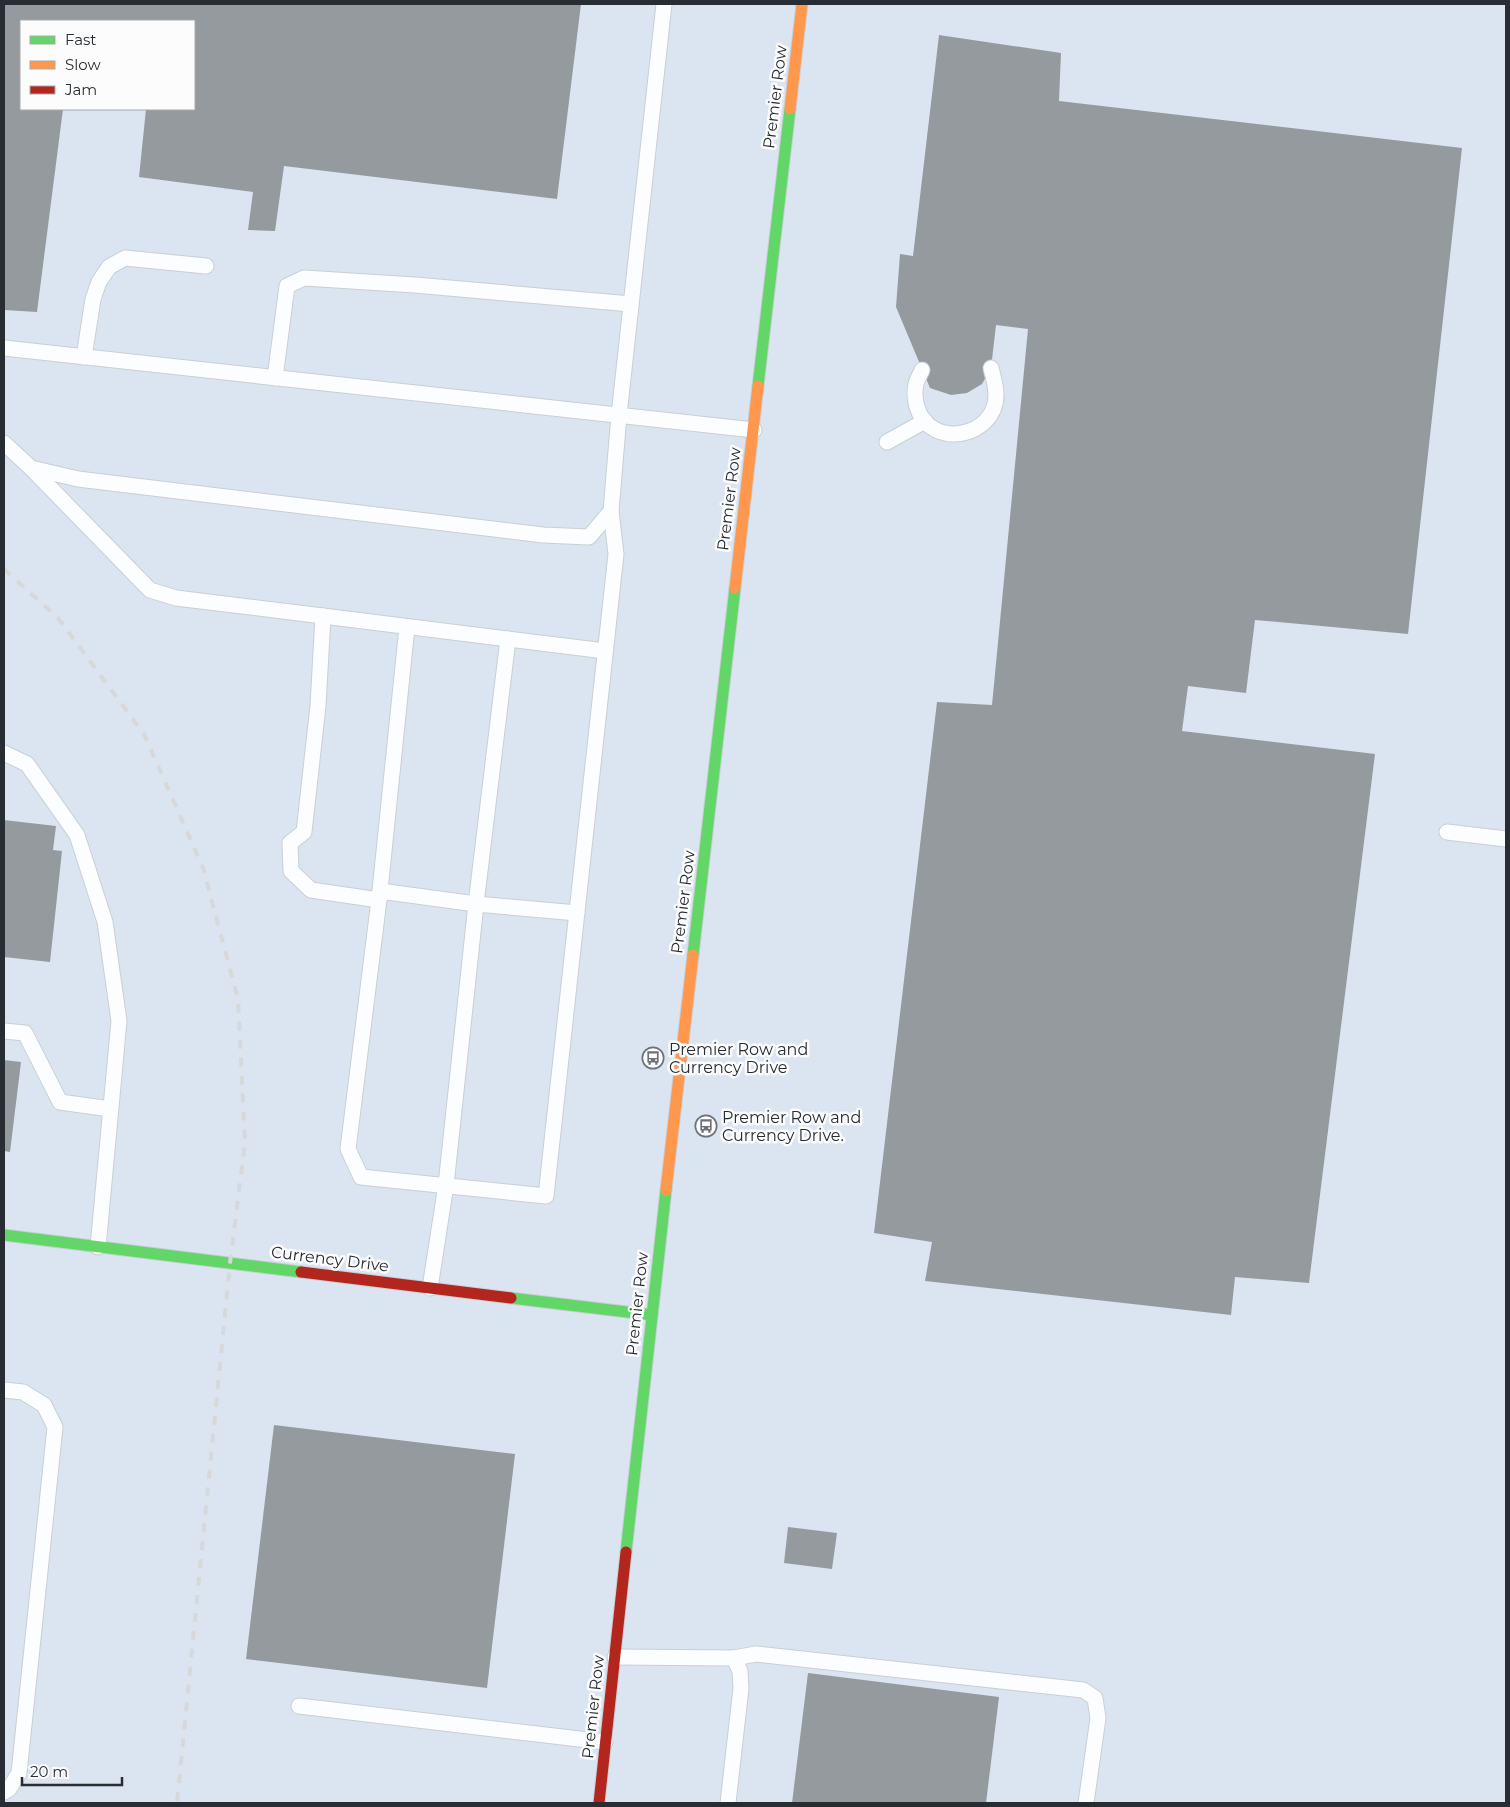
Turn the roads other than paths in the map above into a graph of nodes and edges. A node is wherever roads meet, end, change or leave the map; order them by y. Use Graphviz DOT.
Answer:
graph roads {
  1 [pos="664,4"];
  2 [pos="802,4"];
  3 [pos="206,266"];
  4 [pos="631,304"];
  5 [pos="4,348"];
  6 [pos="84,357"];
  7 [pos="991,368"];
  8 [pos="922,370"];
  9 [pos="276,378"];
  10 [pos="618,415"];
  11 [pos="925,421"];
  12 [pos="754,430"];
  13 [pos="4,442"];
  14 [pos="887,442"];
  15 [pos="31,468"];
  16 [pos="611,511"];
  17 [pos="323,616"];
  18 [pos="407,627"];
  19 [pos="508,639"];
  20 [pos="605,650"];
  21 [pos="4,753"];
  22 [pos="1447,832"];
  23 [pos="1506,839"];
  24 [pos="379,896"];
  25 [pos="476,904"];
  26 [pos="577,914"];
  27 [pos="4,1031"];
  28 [pos="110,1109"];
  29 [pos="446,1185"];
  30 [pos="4,1235"];
  31 [pos="98,1247"];
  32 [pos="430,1288"];
  33 [pos="652,1315"];
  34 [pos="4,1390"];
  35 [pos="614,1657"];
  36 [pos="734,1658"];
  37 [pos="299,1706"];
  38 [pos="605,1742"];
  39 [pos="4,1792"];
  40 [pos="599,1803"];
  41 [pos="728,1803"];
  42 [pos="1086,1803"];
  1 -- 4 [label="lane"];
  2 -- 12 [label="street, Premier Row"];
  3 -- 6 [label="lane"];
  4 -- 9 [label="lane"];
  4 -- 10 [label="lane"];
  5 -- 6 [label="lane"];
  6 -- 9 [label="lane"];
  7 -- 11 [label="lane"];
  8 -- 11 [label="lane"];
  9 -- 10 [label="lane"];
  10 -- 12 [label="lane"];
  10 -- 16 [label="lane"];
  11 -- 14 [label="lane"];
  12 -- 33 [label="street, Premier Row"];
  13 -- 15 [label="lane"];
  15 -- 16 [label="lane"];
  15 -- 17 [label="lane"];
  16 -- 20 [label="lane"];
  17 -- 18 [label="lane"];
  17 -- 24 [label="lane"];
  18 -- 19 [label="lane"];
  18 -- 24 [label="lane"];
  19 -- 20 [label="lane"];
  19 -- 25 [label="lane"];
  20 -- 26 [label="lane"];
  21 -- 28 [label="lane"];
  22 -- 23 [label="lane"];
  24 -- 25 [label="lane"];
  24 -- 29 [label="lane"];
  25 -- 26 [label="lane"];
  25 -- 29 [label="lane"];
  26 -- 29 [label="lane"];
  27 -- 28 [label="lane"];
  28 -- 31 [label="lane"];
  29 -- 32 [label="lane"];
  30 -- 31 [label="street, Currency Drive"];
  31 -- 32 [label="street, Currency Drive"];
  32 -- 33 [label="street, Currency Drive"];
  33 -- 35 [label="street, Premier Row"];
  34 -- 39 [label="lane"];
  35 -- 36 [label="lane"];
  35 -- 38 [label="street, Premier Row"];
  36 -- 41 [label="lane"];
  36 -- 42 [label="lane"];
  37 -- 38 [label="lane"];
  38 -- 40 [label="street, Premier Row"];
}
